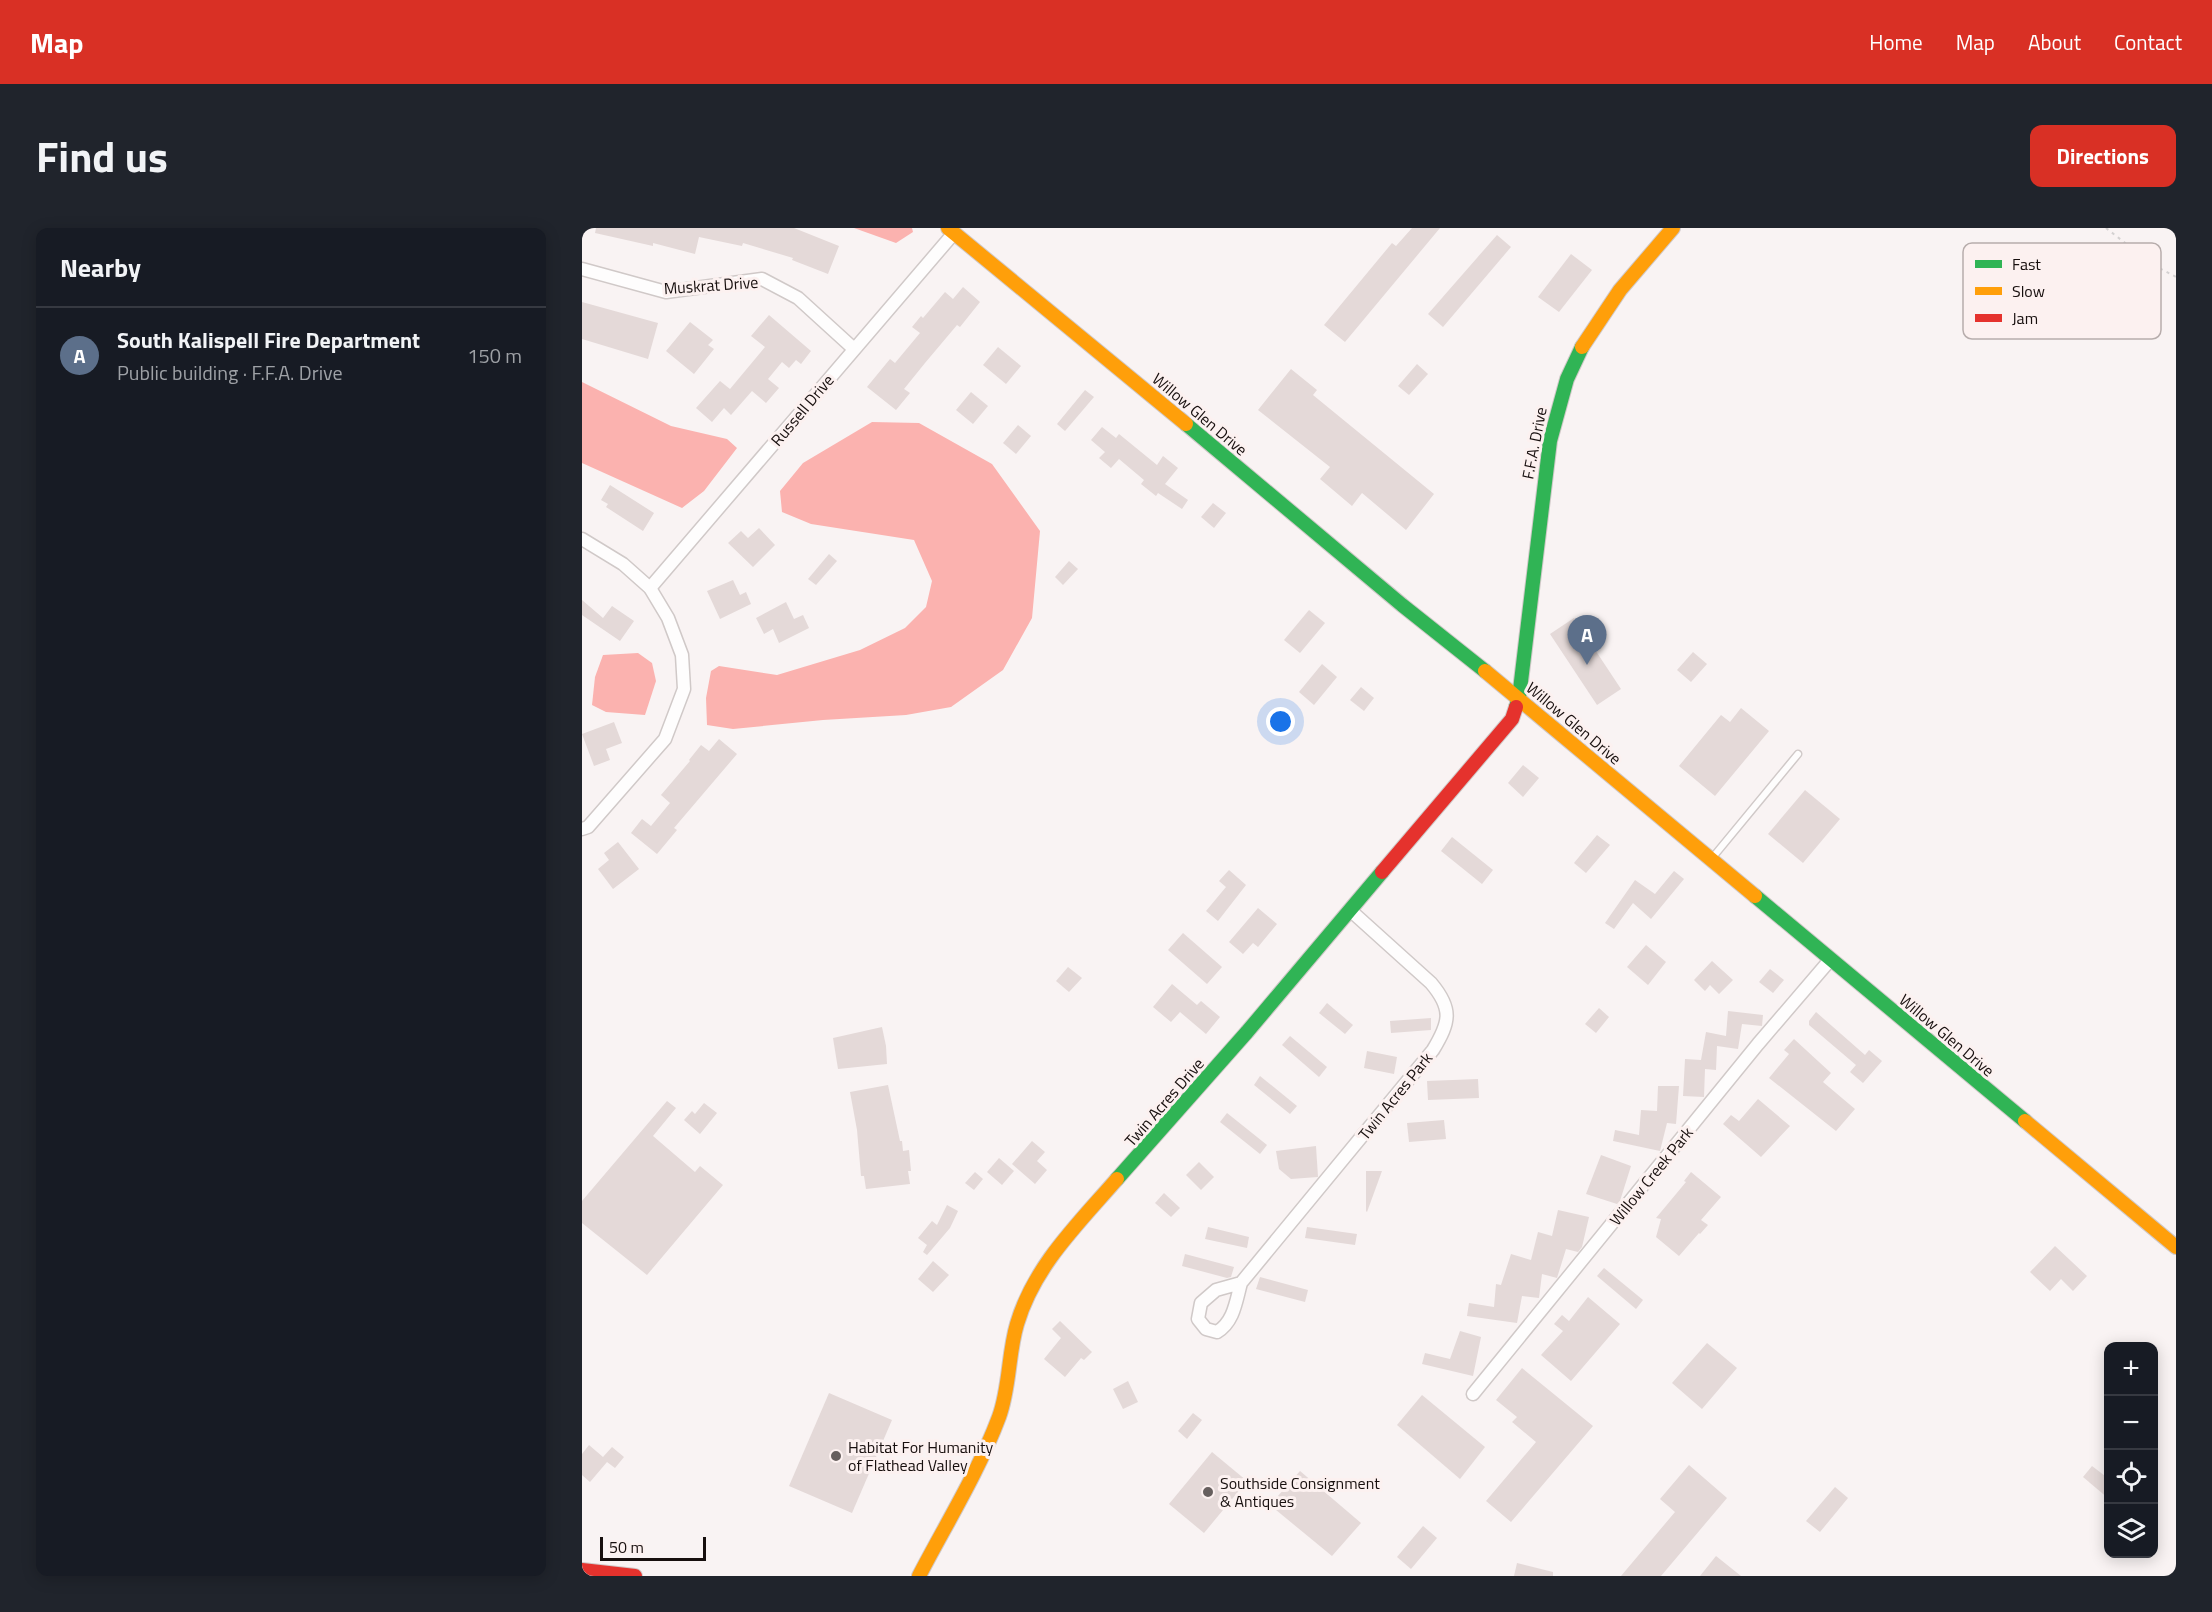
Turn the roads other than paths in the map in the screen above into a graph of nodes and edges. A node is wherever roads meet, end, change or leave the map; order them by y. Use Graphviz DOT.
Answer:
graph roads {
  1 [pos="1673,228"];
  2 [pos="951,230"];
  3 [pos="582,269"];
  4 [pos="854,349"];
  5 [pos="582,538"];
  6 [pos="650,588"];
  7 [pos="1519,698"];
  8 [pos="1798,754"];
  9 [pos="582,829"];
  10 [pos="1711,860"];
  11 [pos="1350,910"];
  12 [pos="1830,960"];
  13 [pos="2176,1247"];
  14 [pos="1241,1283"];
  15 [pos="1473,1394"];
  16 [pos="582,1570"];
  17 [pos="635,1576"];
  18 [pos="918,1576"];
  1 -- 7 [label="main road, F.F.A. Drive"];
  2 -- 4 [label="street, Russell Drive"];
  2 -- 7 [label="main road, Willow Glen Drive"];
  3 -- 4 [label="street, Muskrat Drive"];
  4 -- 6 [label="street, Russell Drive"];
  5 -- 6 [label="street"];
  6 -- 9 [label="street"];
  7 -- 10 [label="main road, Willow Glen Drive"];
  7 -- 11 [label="main road, Twin Acres Drive"];
  8 -- 10 [label="lane"];
  10 -- 12 [label="main road, Willow Glen Drive"];
  11 -- 14 [label="street, Twin Acres Park"];
  11 -- 18 [label="main road, Twin Acres Drive"];
  12 -- 13 [label="main road, Willow Glen Drive"];
  12 -- 15 [label="street, Willow Creek Park"];
  16 -- 17 [label="main road"];
}
